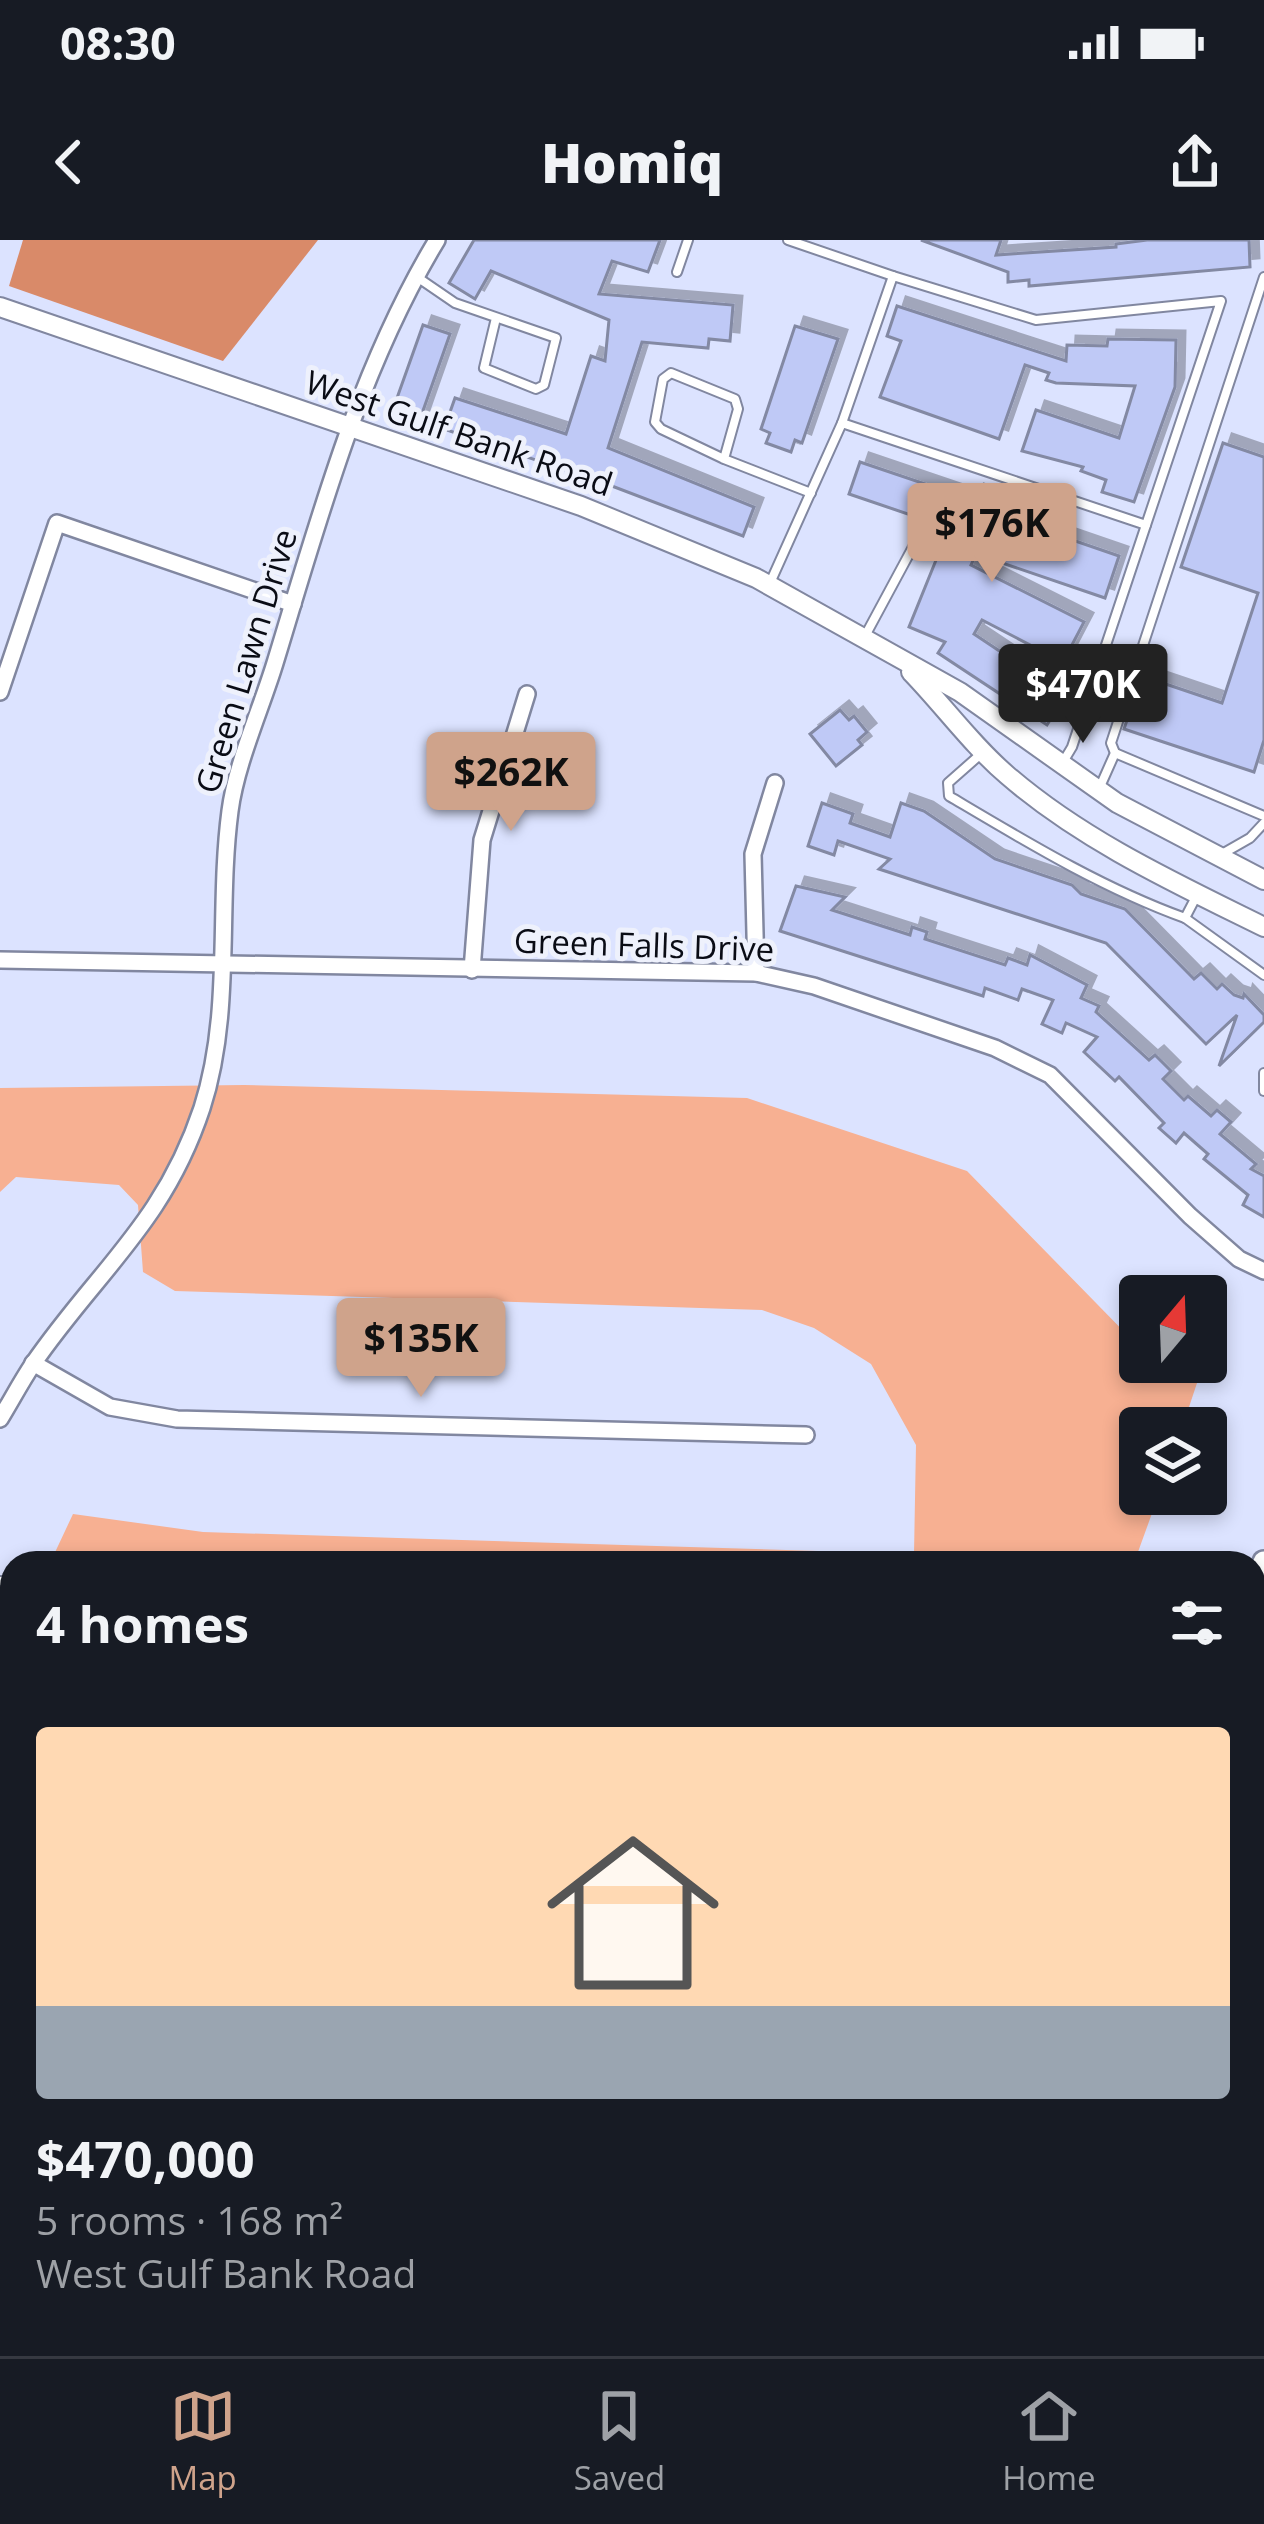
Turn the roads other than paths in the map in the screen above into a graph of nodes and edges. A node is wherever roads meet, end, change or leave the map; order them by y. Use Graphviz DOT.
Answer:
graph roads {
  1 [pos="437,240"];
  2 [pos="688,240"];
  3 [pos="788,240"];
  4 [pos="676,272"];
  5 [pos="416,276"];
  6 [pos="892,276"];
  7 [pos="1264,277"];
  8 [pos="0,307"];
  9 [pos="496,317"];
  10 [pos="842,423"];
  11 [pos="352,428"];
  12 [pos="724,459"];
  13 [pos="812,493"];
  14 [pos="1145,526"];
  15 [pos="921,532"];
  16 [pos="769,585"];
  17 [pos="293,604"];
  18 [pos="864,638"];
  19 [pos="884,650"];
  20 [pos="0,692"];
  21 [pos="527,694"];
  22 [pos="984,751"];
  23 [pos="1115,753"];
  24 [pos="1061,764"];
  25 [pos="776,783"];
  26 [pos="1099,790"];
  27 [pos="1264,820"];
  28 [pos="1216,858"];
  29 [pos="1264,880"];
  30 [pos="1198,894"];
  31 [pos="1185,918"];
  32 [pos="1264,927"];
  33 [pos="0,960"];
  34 [pos="221,965"];
  35 [pos="472,970"];
  36 [pos="756,973"];
  37 [pos="1264,975"];
  38 [pos="1264,1073"];
  39 [pos="1264,1091"];
  40 [pos="1264,1270"];
  41 [pos="33,1363"];
  42 [pos="0,1419"];
  43 [pos="806,1436"];
  1 -- 5 [label="street, Green Lawn Drive"];
  2 -- 4 [label="lane"];
  3 -- 6 [label="lane"];
  5 -- 9 [label="lane"];
  5 -- 11 [label="street, Green Lawn Drive"];
  6 -- 10 [label="lane"];
  6 -- 14 [label="lane"];
  7 -- 23 [label="lane"];
  8 -- 11 [label="street, West Gulf Bank Road"];
  9 -- 9 [label="lane"];
  10 -- 13 [label="lane"];
  10 -- 14 [label="lane"];
  11 -- 16 [label="street, West Gulf Bank Road"];
  11 -- 17 [label="street, Green Lawn Drive"];
  12 -- 12 [label="lane"];
  12 -- 13 [label="lane"];
  13 -- 16 [label="lane"];
  14 -- 24 [label="lane"];
  15 -- 18 [label="lane"];
  16 -- 18 [label="street, West Gulf Bank Road"];
  17 -- 20 [label="street"];
  17 -- 34 [label="street, Green Lawn Drive"];
  18 -- 19 [label="street, West Gulf Bank Road"];
  19 -- 22 [label="street, West Gulf Bank Road"];
  19 -- 24 [label="street, West Gulf Bank Road"];
  21 -- 35 [label="street"];
  22 -- 30 [label="street, West Gulf Bank Road"];
  22 -- 31 [label="lane"];
  23 -- 26 [label="lane"];
  23 -- 27 [label="lane"];
  24 -- 26 [label="street, West Gulf Bank Road"];
  25 -- 36 [label="street"];
  26 -- 28 [label="street, West Gulf Bank Road"];
  27 -- 28 [label="lane"];
  28 -- 29 [label="street, West Gulf Bank Road"];
  28 -- 30 [label="street"];
  30 -- 31 [label="lane"];
  30 -- 32 [label="street, West Gulf Bank Road"];
  31 -- 37 [label="lane"];
  33 -- 34 [label="street, Green Falls Drive"];
  34 -- 35 [label="street, Green Falls Drive"];
  34 -- 41 [label="street, Green Lawn Drive"];
  35 -- 36 [label="street, Green Falls Drive"];
  36 -- 40 [label="street, Green Falls Drive"];
  38 -- 39 [label="lane"];
  41 -- 42 [label="street, Green Lawn Drive"];
  41 -- 43 [label="street"];
}
